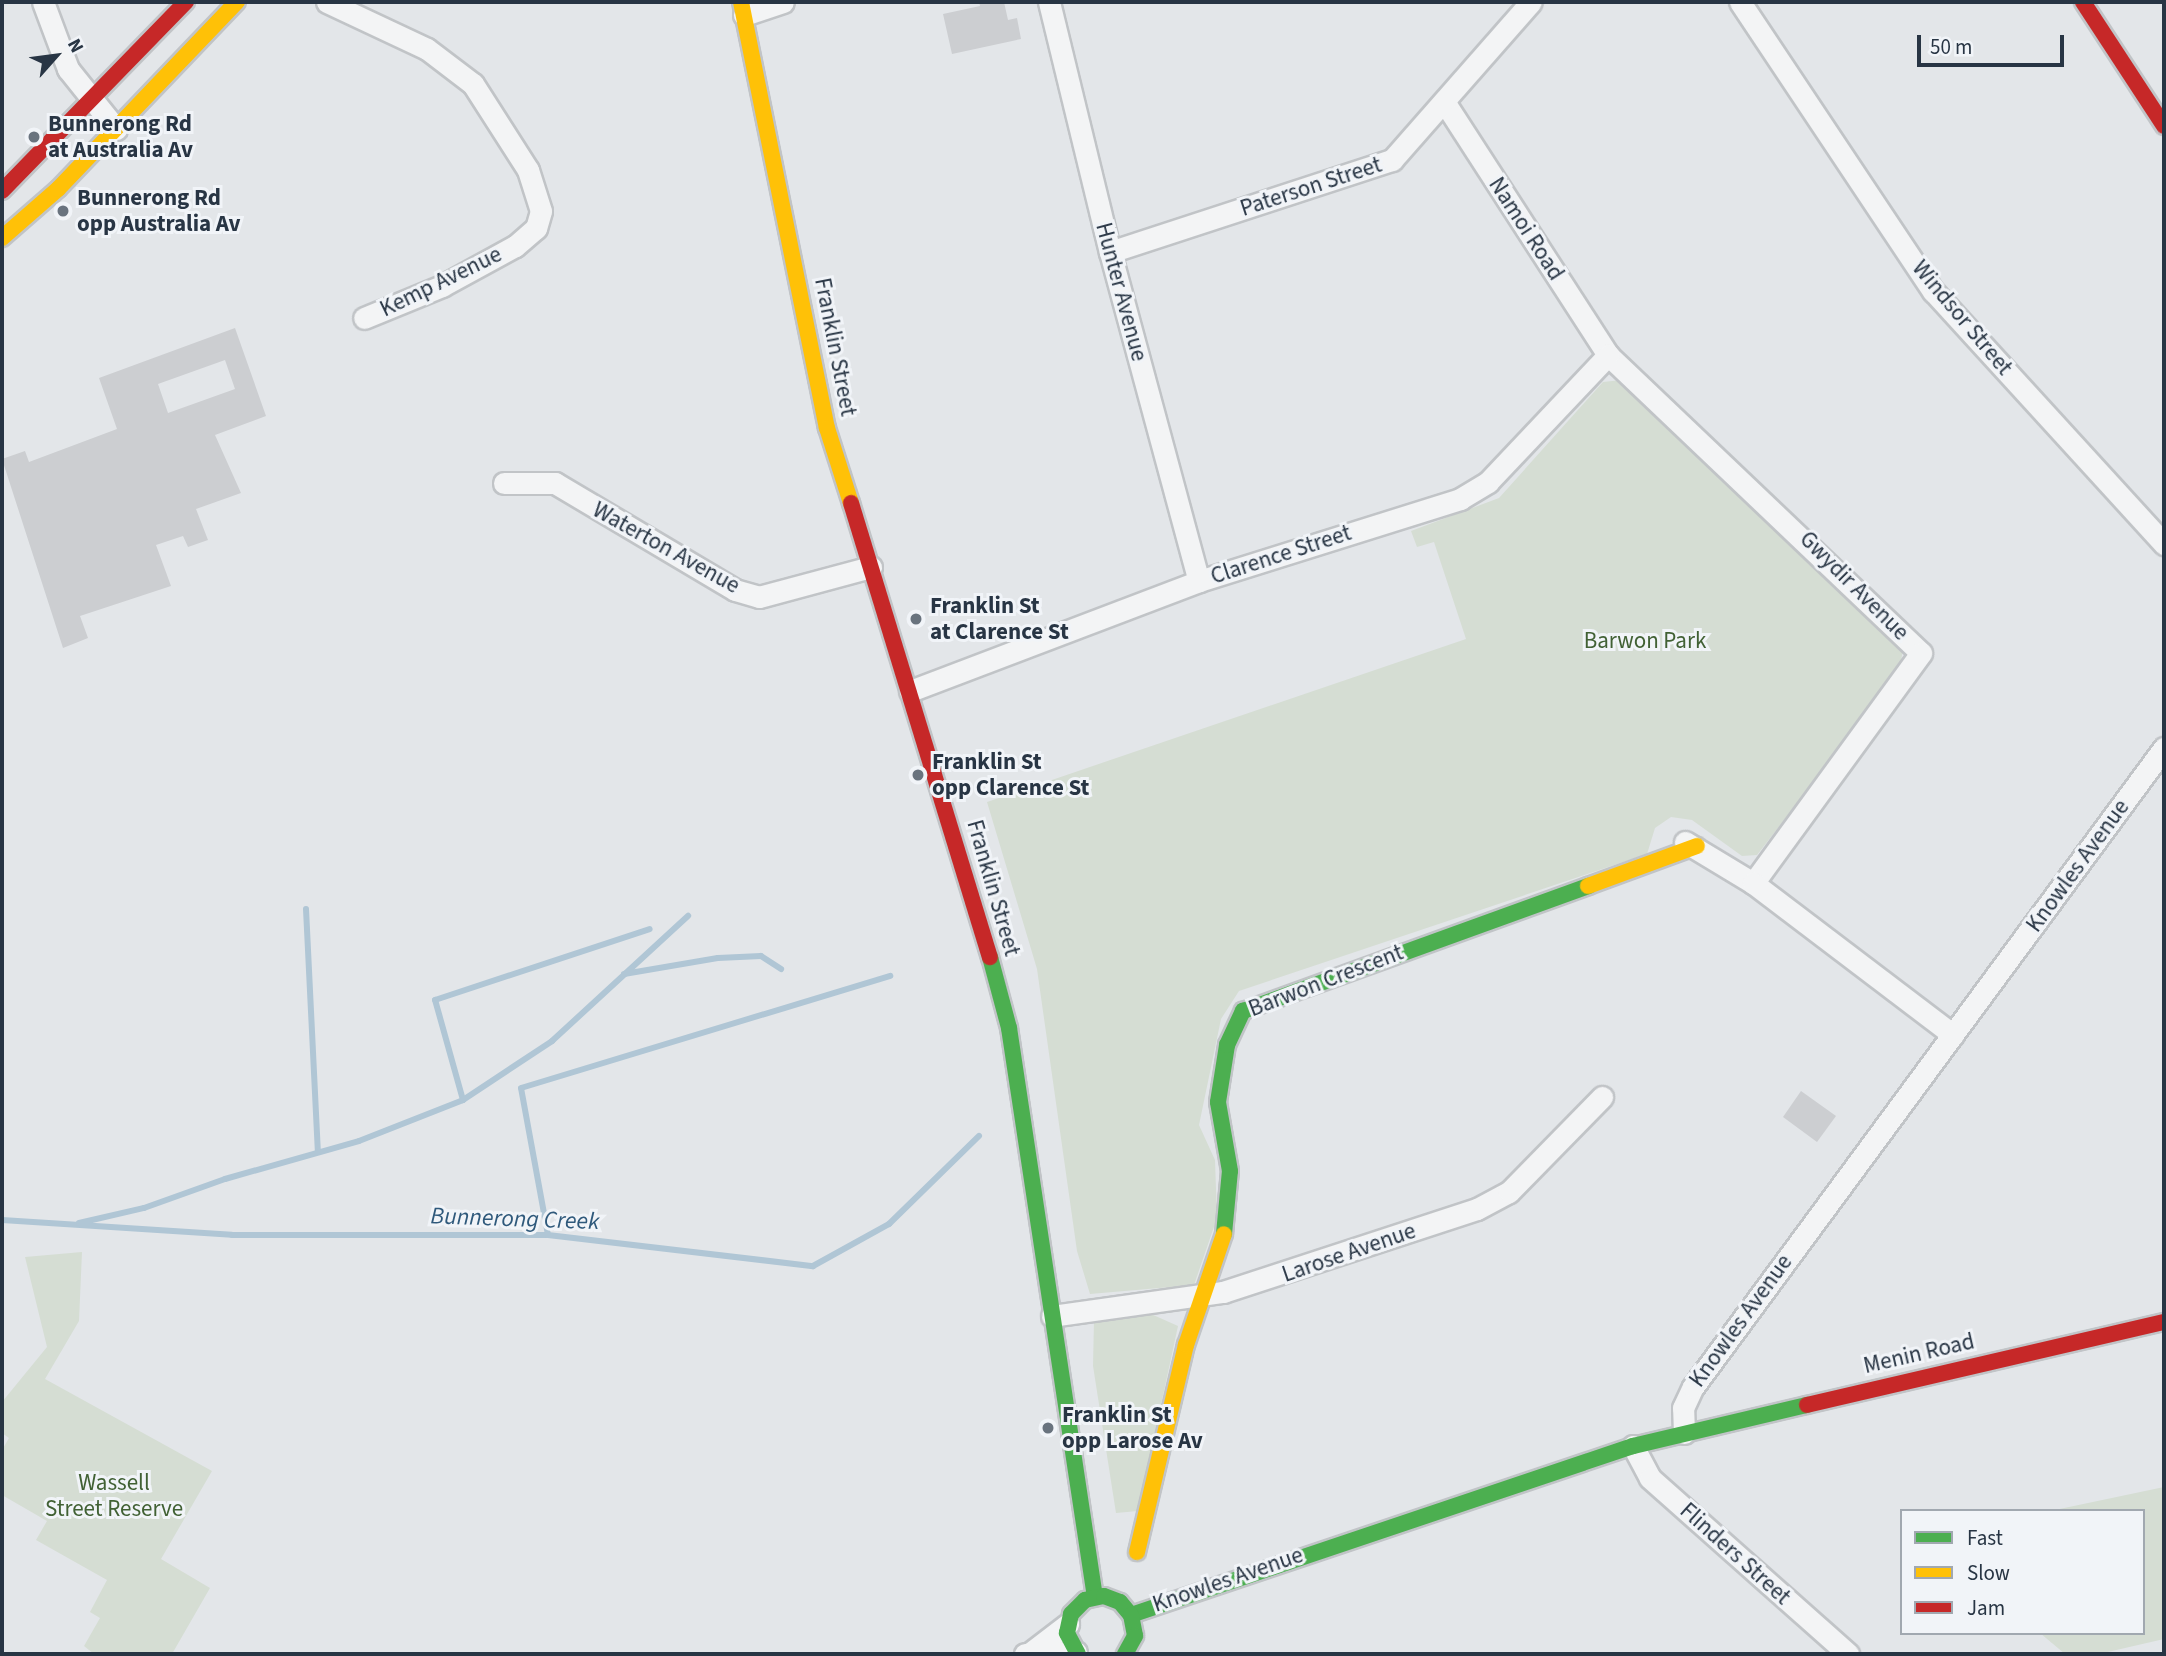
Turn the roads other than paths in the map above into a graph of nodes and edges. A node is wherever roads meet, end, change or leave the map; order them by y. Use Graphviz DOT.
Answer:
graph roads {
  1 [pos="43,2"];
  2 [pos="186,2"];
  3 [pos="237,2"];
  4 [pos="327,2"];
  5 [pos="783,2"];
  6 [pos="1049,2"];
  7 [pos="1531,2"];
  8 [pos="1740,2"];
  9 [pos="2083,2"];
  10 [pos="742,8"];
  11 [pos="90,102"];
  12 [pos="1445,103"];
  13 [pos="2164,126"];
  14 [pos="116,129"];
  15 [pos="2,191"];
  16 [pos="2,237"];
  17 [pos="1110,253"];
  18 [pos="364,318"];
  19 [pos="1608,355"];
  20 [pos="504,483"];
  21 [pos="2164,544"];
  22 [pos="871,566"];
  23 [pos="1199,581"];
  24 [pos="910,691"];
  25 [pos="2160,762"];
  26 [pos="1688,843"];
  27 [pos="1753,883"];
  28 [pos="1953,1035"];
  29 [pos="1602,1097"];
  30 [pos="1208,1295"];
  31 [pos="1052,1315"];
  32 [pos="2164,1322"];
  33 [pos="1684,1433"];
  34 [pos="1633,1446"];
  35 [pos="1137,1552"];
  36 [pos="1095,1597"];
  37 [pos="1131,1615"];
  38 [pos="1068,1624"];
  39 [pos="1077,1653"];
  40 [pos="1028,1654"];
  41 [pos="1125,1654"];
  42 [pos="1848,1654"];
  1 -- 11 [label="street"];
  2 -- 11 [label="street"];
  3 -- 14 [label="street"];
  4 -- 18 [label="street, Kemp Avenue"];
  5 -- 10 [label="street"];
  6 -- 17 [label="street, Hunter Avenue"];
  7 -- 12 [label="street, Paterson Street"];
  8 -- 21 [label="street, Windsor Street"];
  9 -- 13 [label="street"];
  10 -- 22 [label="street, Franklin Street"];
  11 -- 14 [label="street"];
  11 -- 15 [label="street"];
  12 -- 17 [label="street, Paterson Street"];
  12 -- 19 [label="street, Namoi Road"];
  14 -- 16 [label="street"];
  17 -- 23 [label="street, Hunter Avenue"];
  19 -- 23 [label="street, Clarence Street"];
  19 -- 27 [label="street, Gwydir Avenue"];
  20 -- 22 [label="street, Waterton Avenue"];
  22 -- 24 [label="street, Franklin Street"];
  23 -- 24 [label="street, Clarence Street"];
  24 -- 31 [label="street, Franklin Street"];
  25 -- 28 [label="street, Knowles Avenue"];
  26 -- 27 [label="street, Barwon Crescent"];
  26 -- 30 [label="street, Barwon Crescent"];
  27 -- 28 [label="street, Barwon Crescent"];
  28 -- 33 [label="street, Knowles Avenue"];
  29 -- 30 [label="street, Larose Avenue"];
  30 -- 31 [label="street, Larose Avenue"];
  30 -- 35 [label="street, Barwon Crescent"];
  31 -- 36 [label="street, Franklin Street"];
  32 -- 33 [label="street, Menin Road"];
  33 -- 34 [label="street, Knowles Avenue"];
  34 -- 37 [label="street, Knowles Avenue"];
  34 -- 42 [label="street, Flinders Street"];
  36 -- 37 [label="street"];
  36 -- 38 [label="street"];
  37 -- 41 [label="street"];
  38 -- 39 [label="street"];
  38 -- 40 [label="street"];
  39 -- 40 [label="street"];
}
